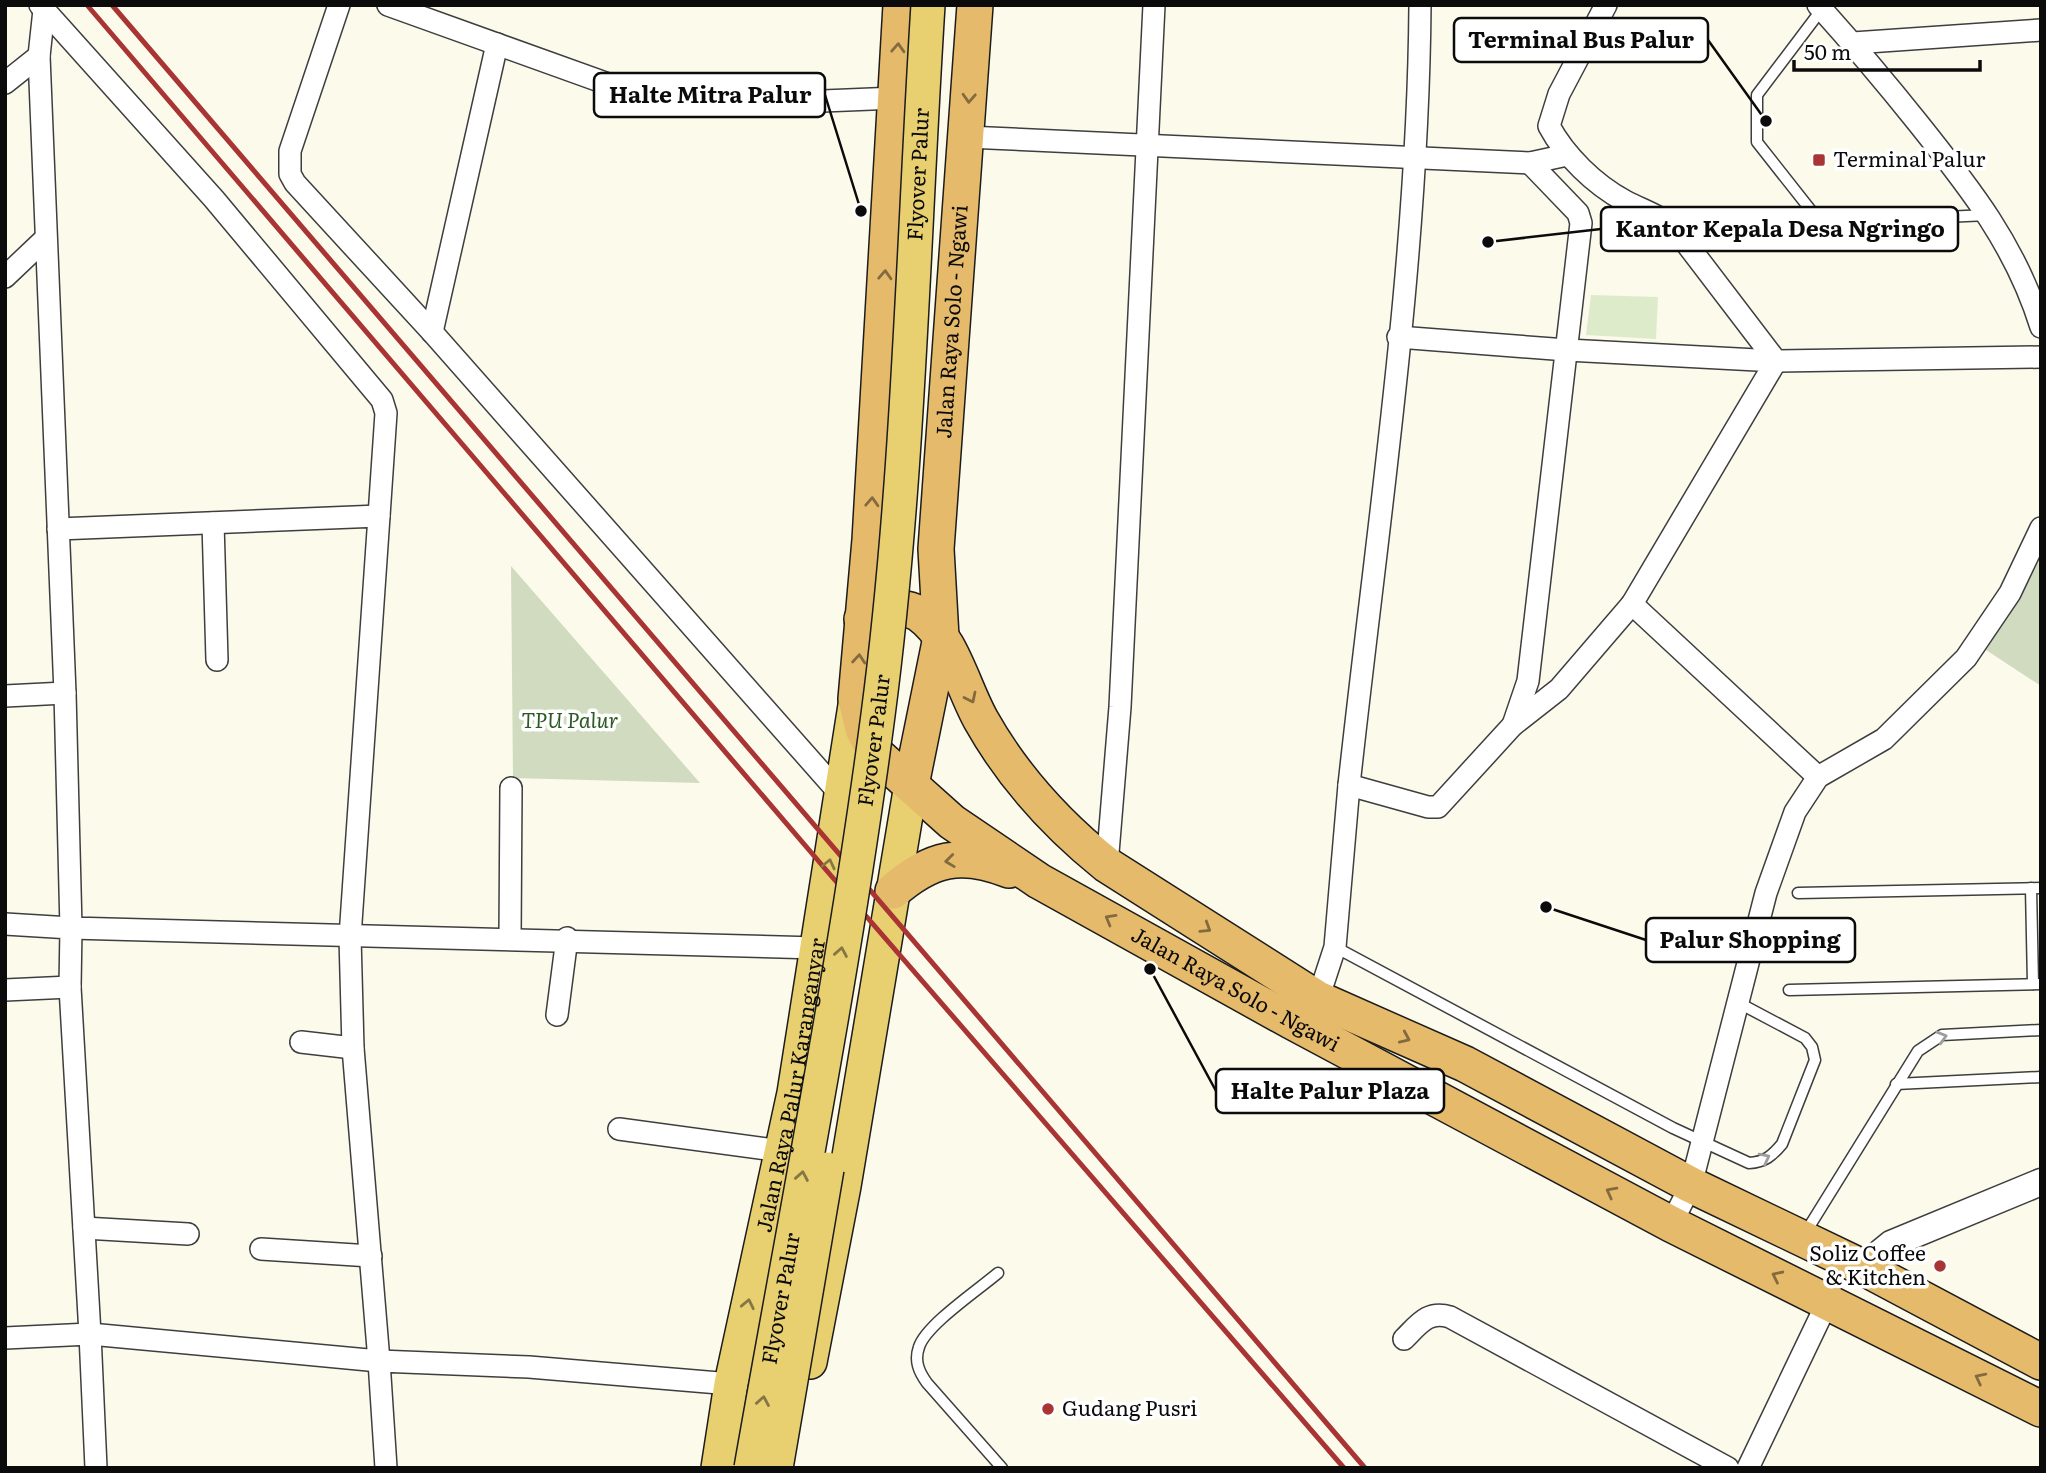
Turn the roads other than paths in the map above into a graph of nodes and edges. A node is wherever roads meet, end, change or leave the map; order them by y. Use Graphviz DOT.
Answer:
graph roads {
  1 [pos="339,5"];
  2 [pos="388,5"];
  3 [pos="901,5"];
  4 [pos="929,5"];
  5 [pos="948,5"];
  6 [pos="975,5"];
  7 [pos="1154,5"];
  8 [pos="1420,5"];
  9 [pos="1606,5"];
  10 [pos="1820,7"];
  11 [pos="42,8"];
  12 [pos="2041,30"];
  13 [pos="1853,43"];
  14 [pos="496,44"];
  15 [pos="39,57"];
  16 [pos="5,83"];
  17 [pos="896,98"];
  18 [pos="967,137"];
  19 [pos="1145,146"];
  20 [pos="1567,155"];
  21 [pos="1415,157"];
  22 [pos="1530,163"];
  23 [pos="1989,215"];
  24 [pos="45,239"];
  25 [pos="5,277"];
  26 [pos="2041,327"];
  27 [pos="432,332"];
  28 [pos="1398,337"];
  29 [pos="1567,351"];
  30 [pos="2041,357"];
  31 [pos="1776,361"];
  32 [pos="379,516"];
  33 [pos="213,523"];
  34 [pos="2041,528"];
  35 [pos="58,529"];
  36 [pos="870,540"];
  37 [pos="936,549"];
  38 [pos="1632,604"];
  39 [pos="862,619"];
  40 [pos="941,637"];
  41 [pos="217,660"];
  42 [pos="65,693"];
  43 [pos="5,696"];
  44 [pos="856,699"];
  45 [pos="1513,725"];
  46 [pos="1818,777"];
  47 [pos="911,785"];
  48 [pos="1349,785"];
  49 [pos="511,788"];
  50 [pos="841,795"];
  51 [pos="1107,865"];
  52 [pos="1039,881"];
  53 [pos="2036,888"];
  54 [pos="893,891"];
  55 [pos="1798,893"];
  56 [pos="5,925"];
  57 [pos="71,928"];
  58 [pos="350,937"];
  59 [pos="509,938"];
  60 [pos="567,939"];
  61 [pos="1335,947"];
  62 [pos="817,948"];
  63 [pos="2037,984"];
  64 [pos="70,987"];
  65 [pos="5,990"];
  66 [pos="1789,990"];
  67 [pos="1318,999"];
  68 [pos="1737,1002"];
  69 [pos="557,1015"];
  70 [pos="2041,1030"];
  71 [pos="302,1042"];
  72 [pos="353,1048"];
  73 [pos="2041,1077"];
  74 [pos="1896,1084"];
  75 [pos="794,1093"];
  76 [pos="858,1106"];
  77 [pos="619,1129"];
  78 [pos="1702,1143"];
  79 [pos="782,1151"];
  80 [pos="2041,1182"];
  81 [pos="1690,1185"];
  82 [pos="1671,1224"];
  83 [pos="84,1228"];
  84 [pos="188,1234"];
  85 [pos="1802,1237"];
  86 [pos="261,1249"];
  87 [pos="371,1256"];
  88 [pos="1868,1270"];
  89 [pos="998,1273"];
  90 [pos="1828,1301"];
  91 [pos="89,1334"];
  92 [pos="5,1338"];
  93 [pos="1404,1339"];
  94 [pos="379,1360"];
  95 [pos="2041,1362"];
  96 [pos="731,1384"];
  97 [pos="2041,1409"];
  98 [pos="96,1468"];
  99 [pos="386,1468"];
  100 [pos="718,1468"];
  101 [pos="751,1468"];
  102 [pos="776,1468"];
  103 [pos="792,1468"];
  104 [pos="1002,1468"];
  105 [pos="1728,1468"];
  106 [pos="1748,1468"];
  1 -- 27 [label="street"];
  2 -- 14 [label="street"];
  17 -- 3 [label="highway, Jalan Raya Solo - Ngawi, one-way"];
  101 -- 4 [label="main road, Flyover Palur, one-way, bridge"];
  5 -- 102 [label="main road, Flyover Palur, bridge"];
  6 -- 18 [label="highway, Jalan Raya Solo - Ngawi, one-way"];
  7 -- 19 [label="street"];
  8 -- 21 [label="street"];
  9 -- 20 [label="street"];
  10 -- 13 [label="street"];
  10 -- 23 [label="lane"];
  11 -- 15 [label="street"];
  11 -- 32 [label="street"];
  12 -- 13 [label="street"];
  13 -- 23 [label="street"];
  14 -- 17 [label="street"];
  14 -- 27 [label="street"];
  15 -- 16 [label="street"];
  15 -- 24 [label="street"];
  36 -- 17 [label="highway, Jalan Raya Solo - Ngawi, one-way"];
  18 -- 19 [label="street"];
  18 -- 37 [label="highway, Jalan Raya Solo - Ngawi"];
  19 -- 21 [label="street"];
  19 -- 51 [label="street"];
  20 -- 22 [label="street"];
  20 -- 31 [label="street"];
  21 -- 22 [label="street"];
  21 -- 28 [label="street"];
  22 -- 29 [label="street"];
  23 -- 26 [label="street"];
  24 -- 25 [label="street"];
  24 -- 35 [label="street"];
  27 -- 50 [label="street"];
  28 -- 29 [label="street"];
  28 -- 48 [label="street"];
  29 -- 31 [label="street"];
  29 -- 45 [label="street"];
  30 -- 31 [label="street"];
  31 -- 38 [label="street"];
  32 -- 33 [label="street"];
  32 -- 58 [label="street"];
  33 -- 35 [label="street"];
  33 -- 41 [label="street"];
  34 -- 46 [label="street"];
  35 -- 42 [label="street"];
  36 -- 37 [label="highway"];
  36 -- 39 [label="highway, Jalan Raya Solo - Ngawi"];
  37 -- 40 [label="highway, Jalan Raya Solo - Ngawi"];
  38 -- 45 [label="street"];
  38 -- 46 [label="street"];
  39 -- 40 [label="highway, Jalan Raya Solo - Ngawi"];
  44 -- 39 [label="highway, Jalan Raya Solo - Ngawi, one-way"];
  40 -- 47 [label="highway"];
  40 -- 51 [label="highway, Jalan Raya Solo - Ngawi, one-way"];
  42 -- 43 [label="street"];
  42 -- 57 [label="street"];
  44 -- 47 [label="highway, Jalan Raya Solo - Ngawi"];
  44 -- 50 [label="main road, Jalan Raya Palur Karanganyar"];
  45 -- 48 [label="street"];
  46 -- 68 [label="street"];
  47 -- 52 [label="highway, Jalan Raya Solo - Ngawi"];
  47 -- 54 [label="main road"];
  48 -- 61 [label="street"];
  49 -- 59 [label="street"];
  62 -- 50 [label="main road, Jalan Raya Palur Karanganyar, one-way"];
  51 -- 67 [label="highway, Jalan Raya Solo - Ngawi, one-way"];
  52 -- 54 [label="highway, one-way"];
  82 -- 52 [label="highway, Jalan Raya Solo - Ngawi, one-way"];
  53 -- 55 [label="lane"];
  53 -- 63 [label="lane"];
  54 -- 76 [label="main road"];
  56 -- 57 [label="street"];
  57 -- 58 [label="street"];
  57 -- 64 [label="street"];
  58 -- 59 [label="street"];
  58 -- 72 [label="street"];
  59 -- 60 [label="street"];
  60 -- 62 [label="street"];
  60 -- 69 [label="street"];
  61 -- 67 [label="street"];
  61 -- 78 [label="lane"];
  62 -- 75 [label="main road, Jalan Raya Palur Karanganyar"];
  63 -- 66 [label="lane"];
  64 -- 65 [label="street"];
  64 -- 83 [label="street"];
  67 -- 81 [label="highway, Jalan Raya Solo - Ngawi, one-way"];
  68 -- 78 [label="street"];
  78 -- 68 [label="lane, one-way"];
  74 -- 70 [label="lane, one-way"];
  71 -- 72 [label="street"];
  72 -- 87 [label="street"];
  73 -- 74 [label="lane"];
  74 -- 85 [label="lane"];
  75 -- 76 [label="main road"];
  75 -- 79 [label="main road, Jalan Raya Palur Karanganyar"];
  76 -- 103 [label="main road"];
  77 -- 79 [label="street"];
  78 -- 81 [label="street"];
  96 -- 79 [label="main road, Jalan Raya Palur Karanganyar, one-way"];
  80 -- 88 [label="street"];
  81 -- 82 [label="street"];
  81 -- 85 [label="highway, Jalan Raya Solo - Ngawi"];
  90 -- 82 [label="highway, Jalan Raya Solo - Ngawi, one-way"];
  83 -- 84 [label="street"];
  83 -- 91 [label="street"];
  85 -- 88 [label="highway, Jalan Raya Solo - Ngawi"];
  86 -- 87 [label="street"];
  87 -- 94 [label="street"];
  88 -- 95 [label="highway, Jalan Raya Solo - Ngawi"];
  89 -- 104 [label="lane"];
  97 -- 90 [label="highway, Jalan Raya Solo - Ngawi, one-way"];
  90 -- 106 [label="street"];
  91 -- 92 [label="street"];
  91 -- 94 [label="street"];
  91 -- 98 [label="street"];
  93 -- 105 [label="street"];
  94 -- 96 [label="street"];
  94 -- 99 [label="street"];
  96 -- 100 [label="main road, Jalan Raya Palur Karanganyar"];
}
